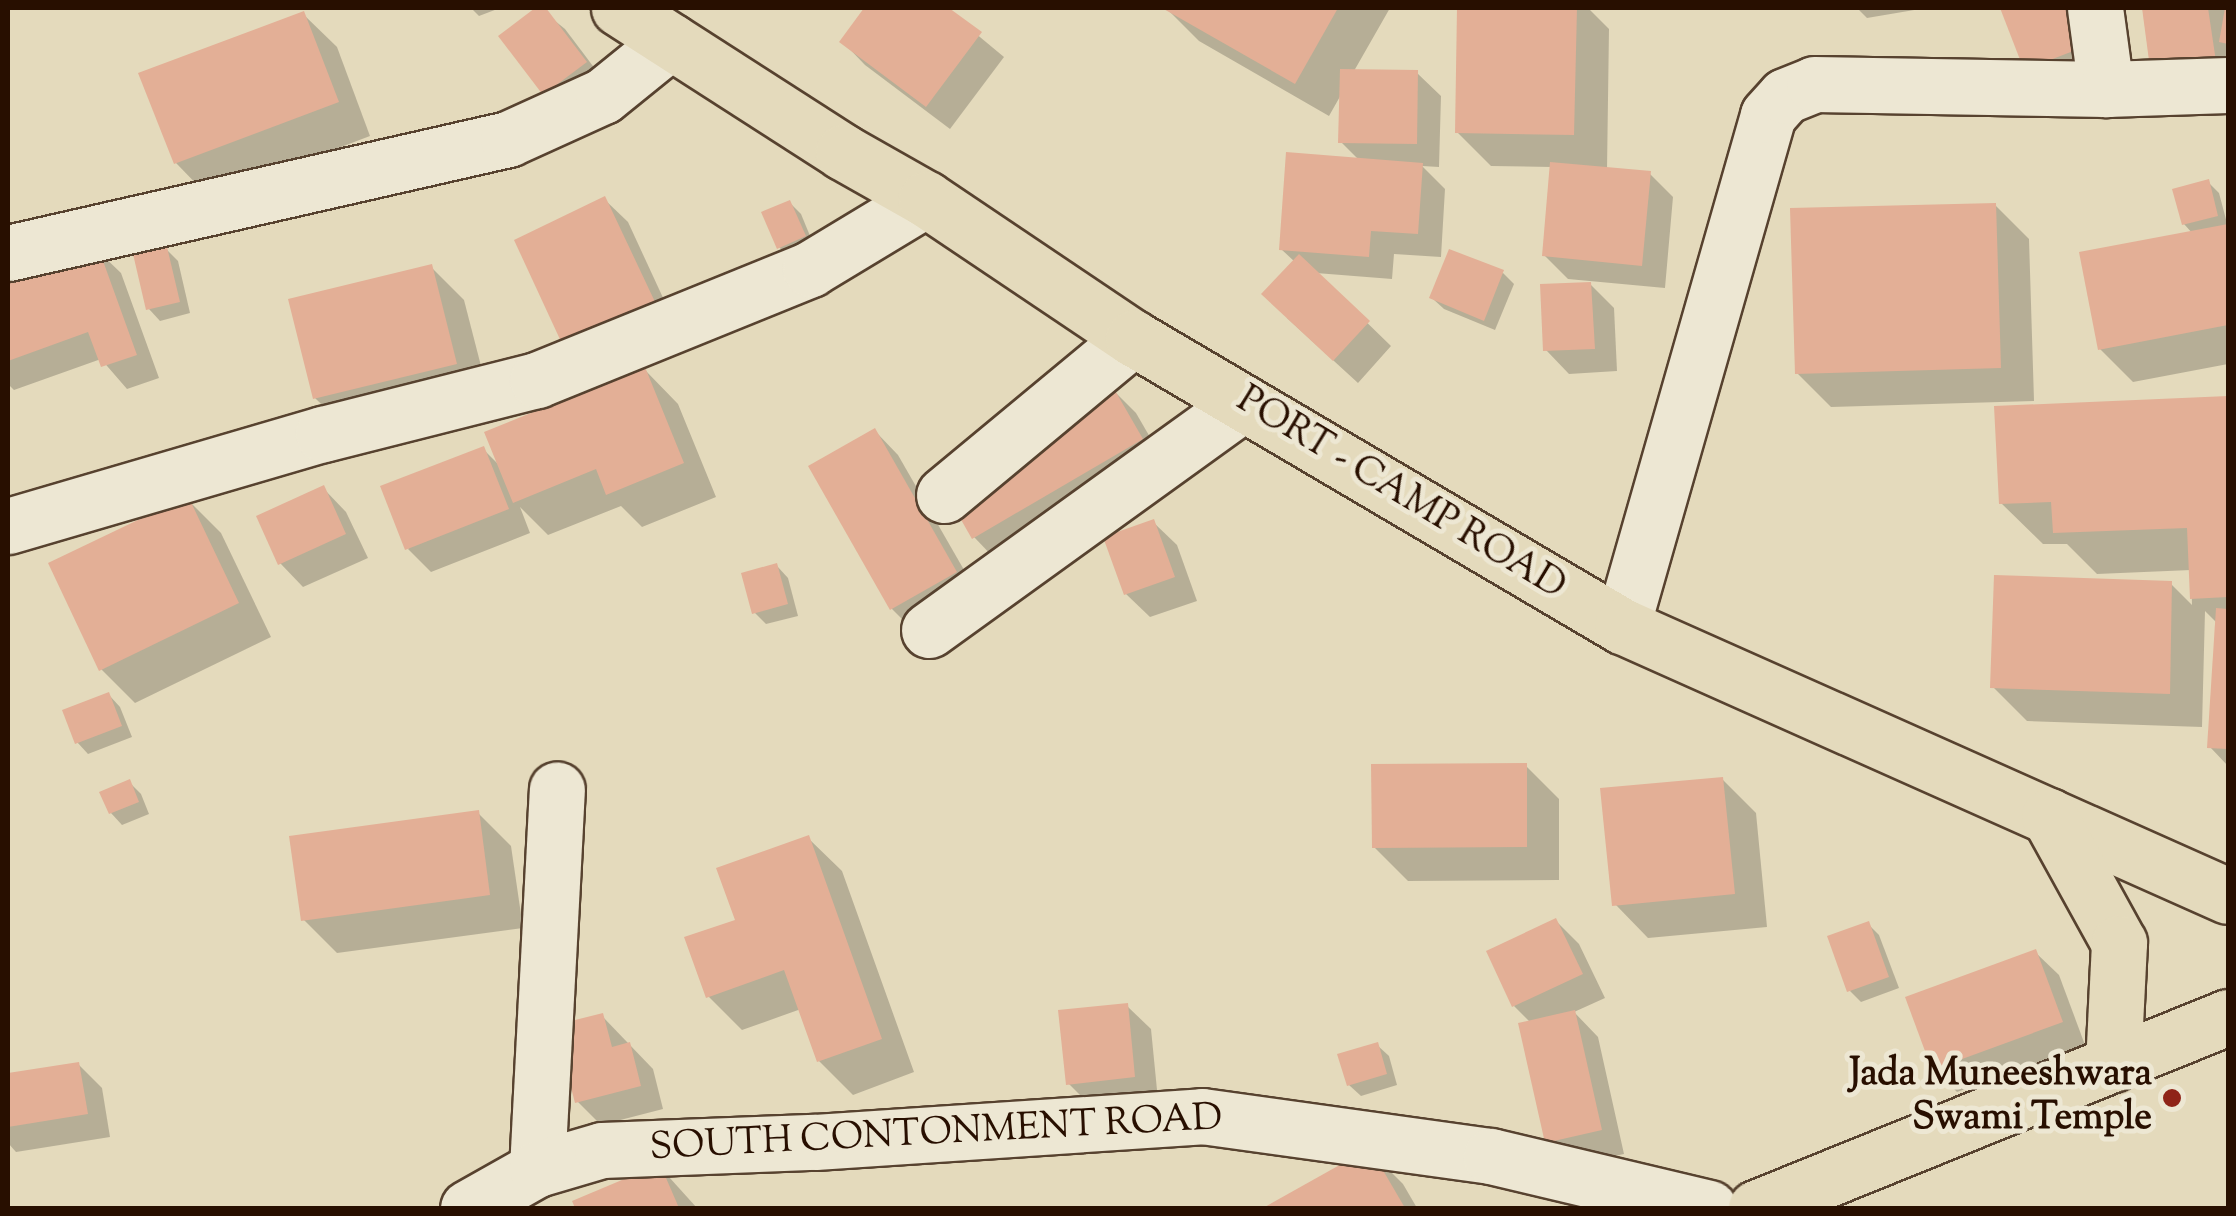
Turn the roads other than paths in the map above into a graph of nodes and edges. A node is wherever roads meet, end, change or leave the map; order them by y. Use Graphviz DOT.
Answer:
graph roads {
  1 [pos="619,8"];
  2 [pos="2095,8"];
  3 [pos="671,41"];
  4 [pos="2228,86"];
  5 [pos="2106,90"];
  6 [pos="926,199"];
  7 [pos="8,253"];
  8 [pos="1132,338"];
  9 [pos="1244,403"];
  10 [pos="944,495"];
  11 [pos="8,526"];
  12 [pos="1622,626"];
  13 [pos="929,630"];
  14 [pos="557,790"];
  15 [pos="2050,816"];
  16 [pos="2226,893"];
  17 [pos="2228,1018"];
  18 [pos="2113,1064"];
  19 [pos="537,1169"];
  20 [pos="468,1208"];
  21 [pos="1709,1208"];
  22 [pos="1756,1208"];
  1 -- 3 [label="main road, PORT - CAMP ROAD"];
  2 -- 5 [label="street"];
  3 -- 6 [label="main road, PORT - CAMP ROAD"];
  3 -- 7 [label="street"];
  4 -- 5 [label="street"];
  5 -- 12 [label="street"];
  6 -- 8 [label="main road, PORT - CAMP ROAD"];
  6 -- 11 [label="street"];
  8 -- 9 [label="main road, PORT - CAMP ROAD"];
  8 -- 10 [label="street"];
  9 -- 12 [label="main road, PORT - CAMP ROAD"];
  9 -- 13 [label="street"];
  12 -- 15 [label="main road, PORT - CAMP ROAD"];
  14 -- 19 [label="street"];
  15 -- 16 [label="main road, PORT - CAMP ROAD"];
  15 -- 18 [label="main road"];
  17 -- 18 [label="main road"];
  18 -- 22 [label="main road"];
  19 -- 20 [label="street, SOUTH CONTONMENT ROAD"];
  19 -- 21 [label="street, SOUTH CONTONMENT ROAD"];
}
